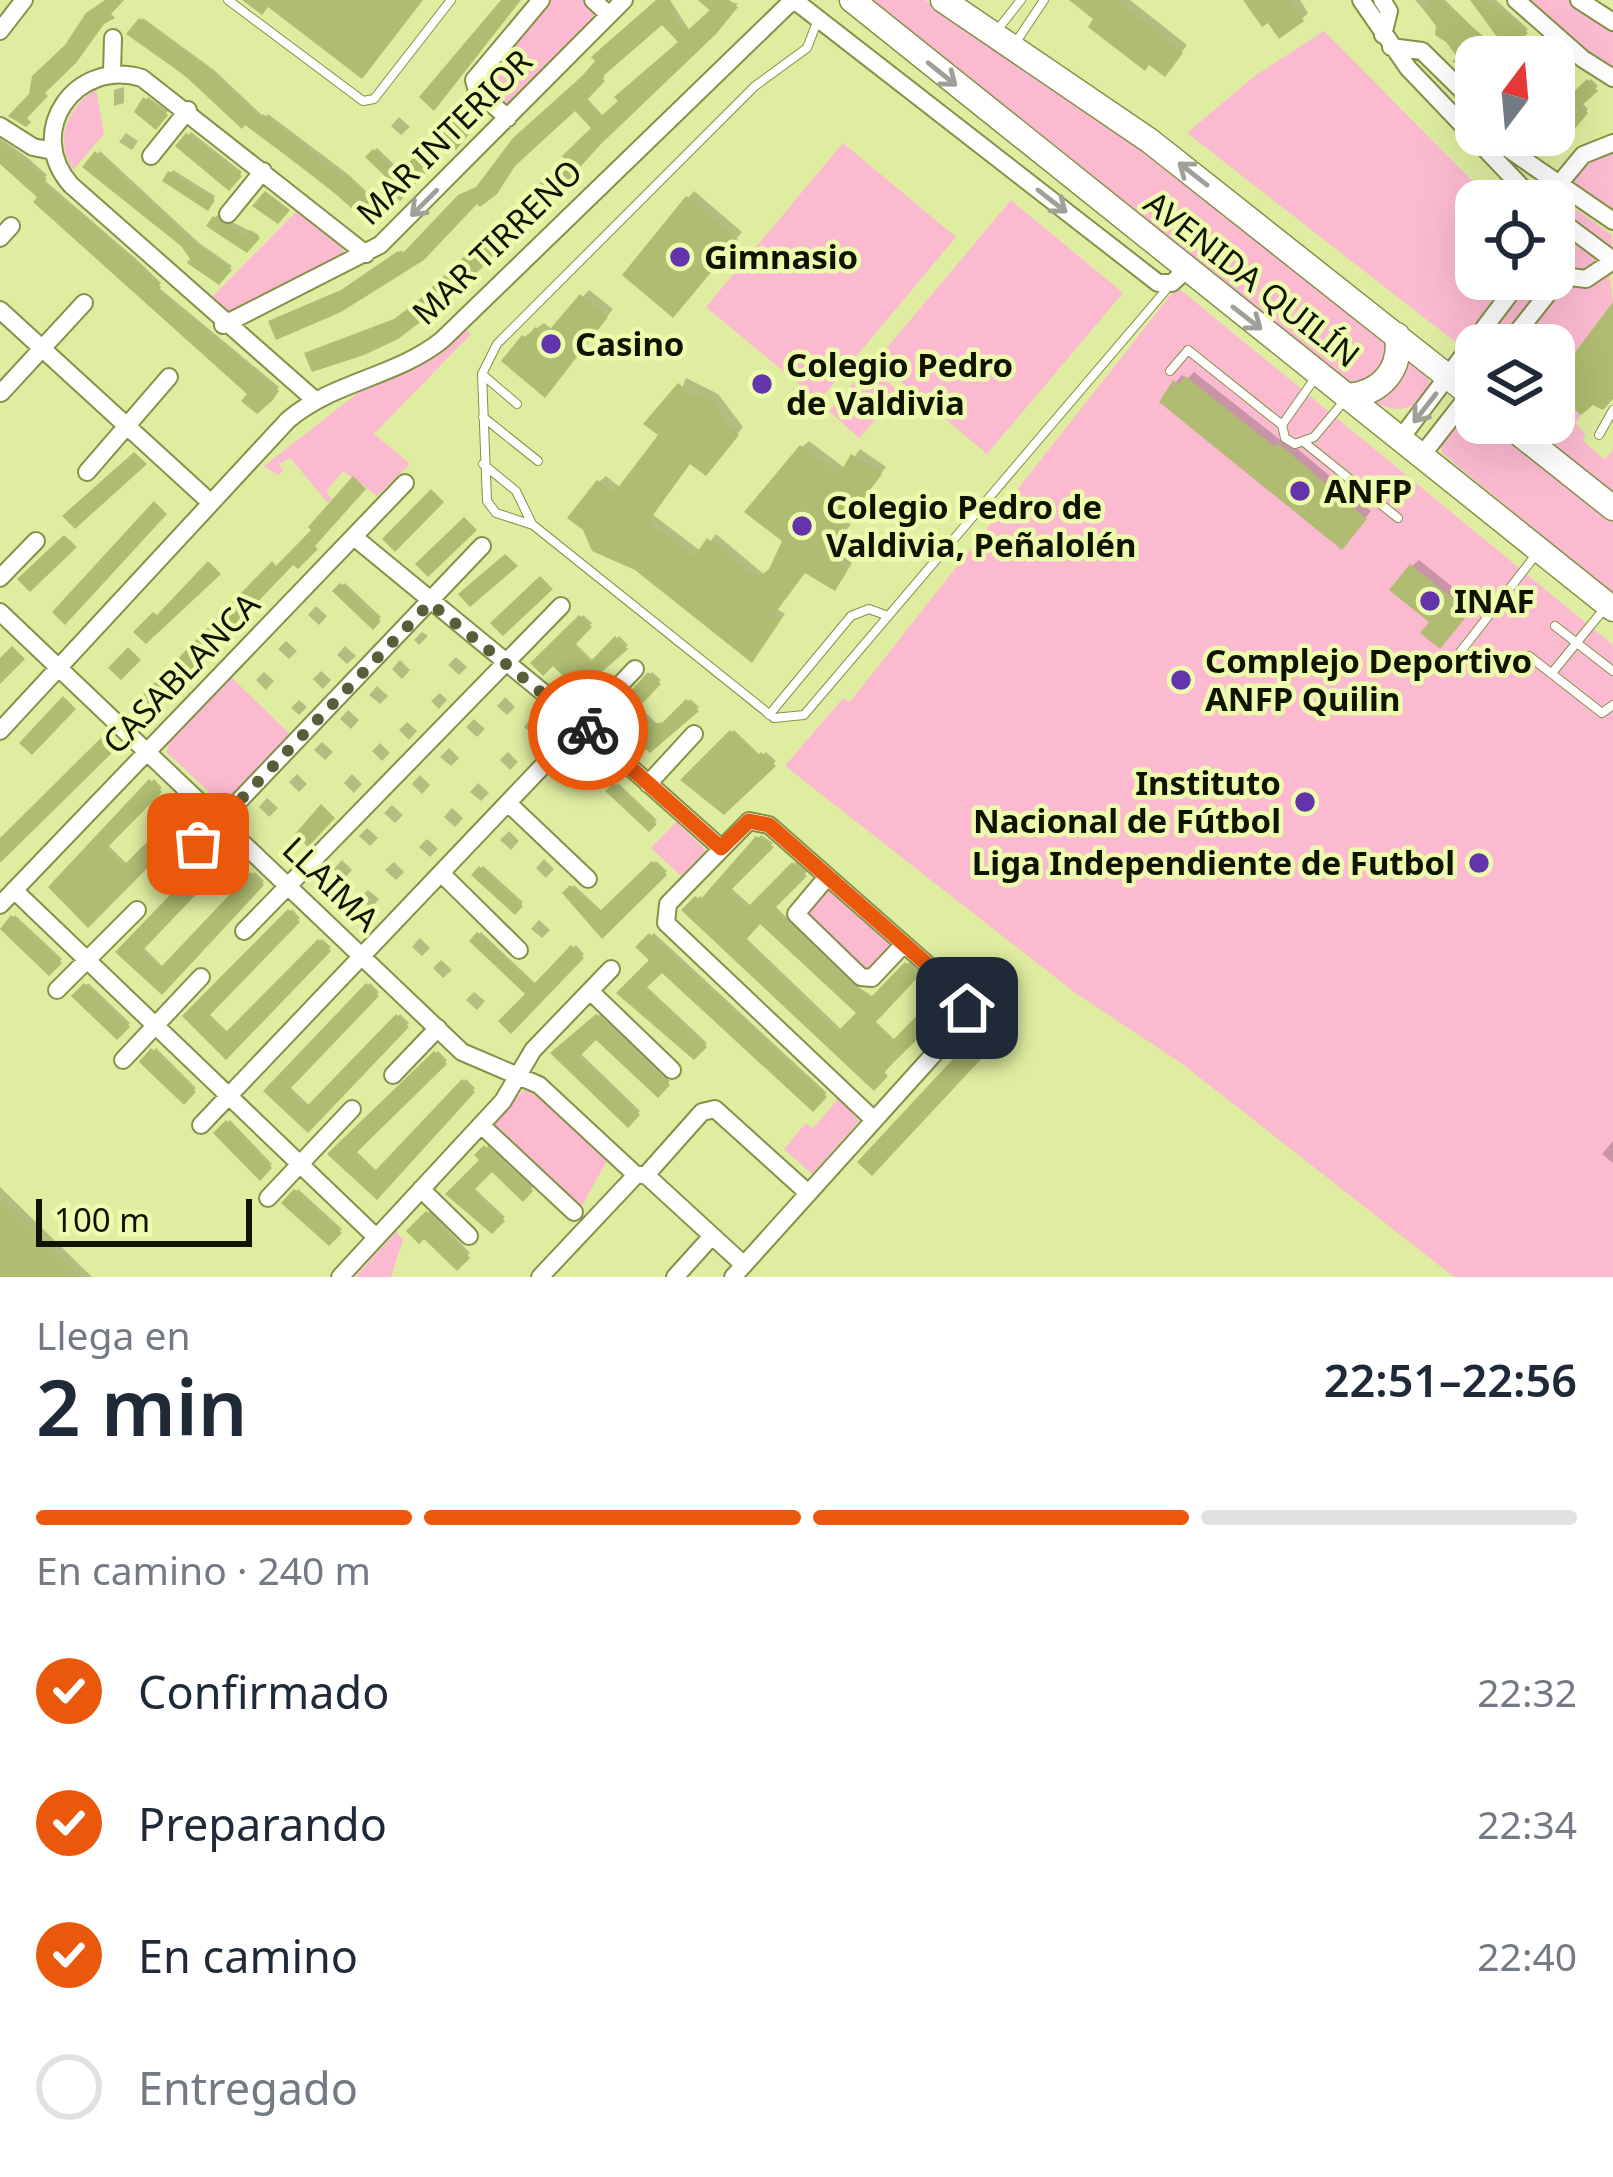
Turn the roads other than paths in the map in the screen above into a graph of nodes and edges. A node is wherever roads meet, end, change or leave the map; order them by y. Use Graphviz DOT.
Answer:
graph roads {
  1 [pos="24,0"];
  2 [pos="228,0"];
  3 [pos="451,0"];
  4 [pos="541,0"];
  5 [pos="593,0"];
  6 [pos="624,0"];
  7 [pos="773,0"];
  8 [pos="794,0"];
  9 [pos="852,0"];
  10 [pos="943,0"];
  11 [pos="1021,0"];
  12 [pos="1044,0"];
  13 [pos="1361,0"];
  14 [pos="1382,0"];
  15 [pos="1516,0"];
  16 [pos="1579,0"];
  17 [pos="609,15"];
  18 [pos="4,17"];
  19 [pos="817,17"];
  20 [pos="1613,22"];
  21 [pos="765,26"];
  22 [pos="113,38"];
  23 [pos="1387,41"];
  24 [pos="1002,42"];
  25 [pos="112,73"];
  26 [pos="1613,78"];
  27 [pos="1455,83"];
  28 [pos="188,110"];
  29 [pos="1455,113"];
  30 [pos="508,118"];
  31 [pos="0,126"];
  32 [pos="1613,142"];
  33 [pos="52,151"];
  34 [pos="151,156"];
  35 [pos="1494,156"];
  36 [pos="1525,156"];
  37 [pos="263,171"];
  38 [pos="1516,180"];
  39 [pos="1557,180"];
  40 [pos="1562,180"];
  41 [pos="1575,193"];
  42 [pos="228,214"];
  43 [pos="1613,221"];
  44 [pos="1575,232"];
  45 [pos="366,254"];
  46 [pos="1613,260"];
  47 [pos="1179,276"];
  48 [pos="1575,278"];
  49 [pos="1506,300"];
  50 [pos="84,303"];
  51 [pos="0,310"];
  52 [pos="223,325"];
  53 [pos="1396,335"];
  54 [pos="42,349"];
  55 [pos="1170,371"];
  56 [pos="482,374"];
  57 [pos="1319,374"];
  58 [pos="169,377"];
  59 [pos="1449,377"];
  60 [pos="1455,381"];
  61 [pos="1,393"];
  62 [pos="1348,396"];
  63 [pos="316,400"];
  64 [pos="517,404"];
  65 [pos="1613,410"];
  66 [pos="1455,416"];
  67 [pos="482,417"];
  68 [pos="1282,425"];
  69 [pos="126,428"];
  70 [pos="1599,435"];
  71 [pos="1401,438"];
  72 [pos="1305,443"];
  73 [pos="1532,444"];
  74 [pos="1422,455"];
  75 [pos="538,461"];
  76 [pos="483,464"];
  77 [pos="86,472"];
  78 [pos="406,483"];
  79 [pos="211,503"];
  80 [pos="1613,508"];
  81 [pos="1398,518"];
  82 [pos="533,525"];
  83 [pos="354,537"];
  84 [pos="36,541"];
  85 [pos="482,546"];
  86 [pos="1540,550"];
  87 [pos="0,578"];
  88 [pos="430,603"];
  89 [pos="561,606"];
  90 [pos="1610,606"];
  91 [pos="0,612"];
  92 [pos="888,616"];
  93 [pos="1556,626"];
  94 [pos="1576,642"];
  95 [pos="1458,655"];
  96 [pos="1529,656"];
  97 [pos="504,662"];
  98 [pos="61,666"];
  99 [pos="635,669"];
  100 [pos="1613,671"];
  101 [pos="1552,673"];
  102 [pos="1613,705"];
  103 [pos="769,715"];
  104 [pos="584,726"];
  105 [pos="1,730"];
  106 [pos="694,734"];
  107 [pos="148,751"];
  108 [pos="648,784"];
  109 [pos="509,804"];
  110 [pos="221,820"];
  111 [pos="721,848"];
  112 [pos="175,868"];
  113 [pos="442,874"];
  114 [pos="827,877"];
  115 [pos="588,879"];
  116 [pos="288,884"];
  117 [pos="14,890"];
  118 [pos="0,905"];
  119 [pos="137,910"];
  120 [pos="244,931"];
  121 [pos="904,944"];
  122 [pos="519,950"];
  123 [pos="363,956"];
  124 [pos="87,960"];
  125 [pos="611,969"];
  126 [pos="201,977"];
  127 [pos="57,990"];
  128 [pos="590,991"];
  129 [pos="155,1026"];
  130 [pos="438,1028"];
  131 [pos="124,1060"];
  132 [pos="672,1070"];
  133 [pos="393,1075"];
  134 [pos="517,1077"];
  135 [pos="228,1096"];
  136 [pos="352,1109"];
  137 [pos="873,1119"];
  138 [pos="201,1125"];
  139 [pos="481,1125"];
  140 [pos="300,1164"];
  141 [pos="641,1175"];
  142 [pos="421,1189"];
  143 [pos="808,1193"];
  144 [pos="268,1198"];
  145 [pos="574,1212"];
  146 [pos="469,1236"];
  147 [pos="712,1236"];
  148 [pos="376,1237"];
  149 [pos="738,1271"];
  150 [pos="549,1274"];
  151 [pos="340,1277"];
  152 [pos="675,1277"];
  1 -- 18 [label="street"];
  2 -- 3 [label="lane"];
  4 -- 30 [label="street"];
  5 -- 17 [label="street"];
  6 -- 17 [label="street, MAR INTERIOR"];
  7 -- 21 [label="street, MAR TIRRENO"];
  8 -- 19 [label="street"];
  8 -- 21 [label="street, MAR TIRRENO"];
  9 -- 47 [label="main road, AVENIDA QUILÍN, one-way"];
  10 -- 24 [label="main road, AVENIDA QUILÍN"];
  11 -- 24 [label="lane"];
  12 -- 24 [label="lane"];
  13 -- 23 [label="street"];
  14 -- 23 [label="street"];
  15 -- 26 [label="street"];
  16 -- 20 [label="street"];
  17 -- 30 [label="street, MAR INTERIOR"];
  19 -- 47 [label="street, one-way"];
  19 -- 56 [label="lane"];
  21 -- 63 [label="street, MAR TIRRENO"];
  22 -- 25 [label="street"];
  23 -- 27 [label="street"];
  23 -- 29 [label="street"];
  53 -- 24 [label="main road, AVENIDA QUILÍN, one-way"];
  25 -- 28 [label="street"];
  25 -- 33 [label="street"];
  28 -- 34 [label="street"];
  28 -- 37 [label="street"];
  30 -- 45 [label="street, MAR INTERIOR, one-way"];
  31 -- 33 [label="street"];
  32 -- 40 [label="street"];
  33 -- 52 [label="street"];
  35 -- 38 [label="street"];
  36 -- 39 [label="street"];
  37 -- 42 [label="street"];
  37 -- 45 [label="street"];
  41 -- 43 [label="street"];
  44 -- 46 [label="street"];
  45 -- 52 [label="street, MAR INTERIOR"];
  46 -- 48 [label="street"];
  47 -- 57 [label="main road, AVENIDA QUILÍN, one-way"];
  47 -- 92 [label="lane"];
  49 -- 59 [label="street"];
  50 -- 54 [label="street"];
  51 -- 54 [label="street"];
  52 -- 63 [label="street"];
  53 -- 59 [label="main road, AVENIDA QUILÍN"];
  53 -- 62 [label="main road"];
  54 -- 61 [label="street"];
  54 -- 69 [label="street"];
  55 -- 68 [label="lane"];
  56 -- 64 [label="lane"];
  56 -- 67 [label="lane"];
  57 -- 62 [label="main road, AVENIDA QUILÍN"];
  57 -- 68 [label="lane"];
  58 -- 69 [label="street"];
  59 -- 60 [label="main road, AVENIDA QUILÍN"];
  59 -- 71 [label="street, one-way"];
  62 -- 71 [label="main road, AVENIDA QUILÍN"];
  62 -- 72 [label="lane"];
  63 -- 79 [label="street, MAR TIRRENO"];
  65 -- 70 [label="lane"];
  66 -- 74 [label="street"];
  67 -- 75 [label="lane"];
  67 -- 76 [label="lane"];
  68 -- 72 [label="lane"];
  69 -- 77 [label="street"];
  69 -- 79 [label="street"];
  71 -- 74 [label="main road, AVENIDA QUILÍN"];
  72 -- 81 [label="lane"];
  73 -- 80 [label="main road"];
  74 -- 86 [label="main road, AVENIDA QUILÍN"];
  76 -- 82 [label="lane"];
  76 -- 82 [label="lane"];
  78 -- 83 [label="street, CASABLANCA"];
  79 -- 98 [label="street, MAR TIRRENO"];
  82 -- 103 [label="lane"];
  83 -- 88 [label="street"];
  83 -- 107 [label="street, CASABLANCA"];
  84 -- 87 [label="street"];
  85 -- 88 [label="street"];
  86 -- 90 [label="main road, AVENIDA QUILÍN"];
  86 -- 95 [label="lane"];
  88 -- 97 [label="street"];
  88 -- 110 [label="street"];
  89 -- 97 [label="street"];
  90 -- 94 [label="lane"];
  91 -- 98 [label="street, LLAIMA"];
  92 -- 103 [label="lane"];
  92 -- 103 [label="lane"];
  93 -- 94 [label="lane"];
  94 -- 100 [label="lane"];
  94 -- 101 [label="lane"];
  96 -- 101 [label="lane"];
  97 -- 104 [label="street"];
  97 -- 116 [label="street"];
  98 -- 105 [label="street, MAR TIRRENO"];
  98 -- 107 [label="street, LLAIMA"];
  99 -- 104 [label="street"];
  101 -- 102 [label="lane"];
  104 -- 108 [label="street"];
  104 -- 109 [label="street"];
  106 -- 108 [label="street"];
  107 -- 110 [label="street, LLAIMA"];
  107 -- 117 [label="street, CASABLANCA"];
  108 -- 111 [label="street"];
  109 -- 113 [label="street"];
  109 -- 115 [label="street"];
  110 -- 112 [label="street"];
  110 -- 116 [label="street, LLAIMA"];
  111 -- 114 [label="street"];
  111 -- 137 [label="street"];
  113 -- 122 [label="street"];
  113 -- 123 [label="street"];
  114 -- 121 [label="street"];
  114 -- 121 [label="street"];
  116 -- 120 [label="street"];
  116 -- 123 [label="street, LLAIMA"];
  117 -- 118 [label="street, CASABLANCA"];
  117 -- 124 [label="street"];
  119 -- 124 [label="street"];
  121 -- 137 [label="street"];
  123 -- 130 [label="street, LLAIMA"];
  123 -- 135 [label="street"];
  124 -- 127 [label="street"];
  124 -- 129 [label="street"];
  125 -- 128 [label="street"];
  126 -- 129 [label="street"];
  128 -- 132 [label="street"];
  128 -- 134 [label="street"];
  129 -- 131 [label="street"];
  129 -- 135 [label="street"];
  130 -- 133 [label="street"];
  130 -- 134 [label="street, LLAIMA"];
  134 -- 139 [label="street"];
  134 -- 141 [label="street, LLAIMA"];
  135 -- 138 [label="street"];
  135 -- 140 [label="street"];
  136 -- 140 [label="street"];
  137 -- 143 [label="street"];
  139 -- 142 [label="street"];
  139 -- 145 [label="street"];
  140 -- 144 [label="street"];
  140 -- 148 [label="street"];
  141 -- 143 [label="street"];
  141 -- 147 [label="street, LLAIMA"];
  141 -- 150 [label="street"];
  142 -- 146 [label="street"];
  142 -- 148 [label="street"];
  143 -- 149 [label="street"];
  147 -- 149 [label="street, LLAIMA"];
  147 -- 152 [label="street"];
  148 -- 151 [label="street"];
}
